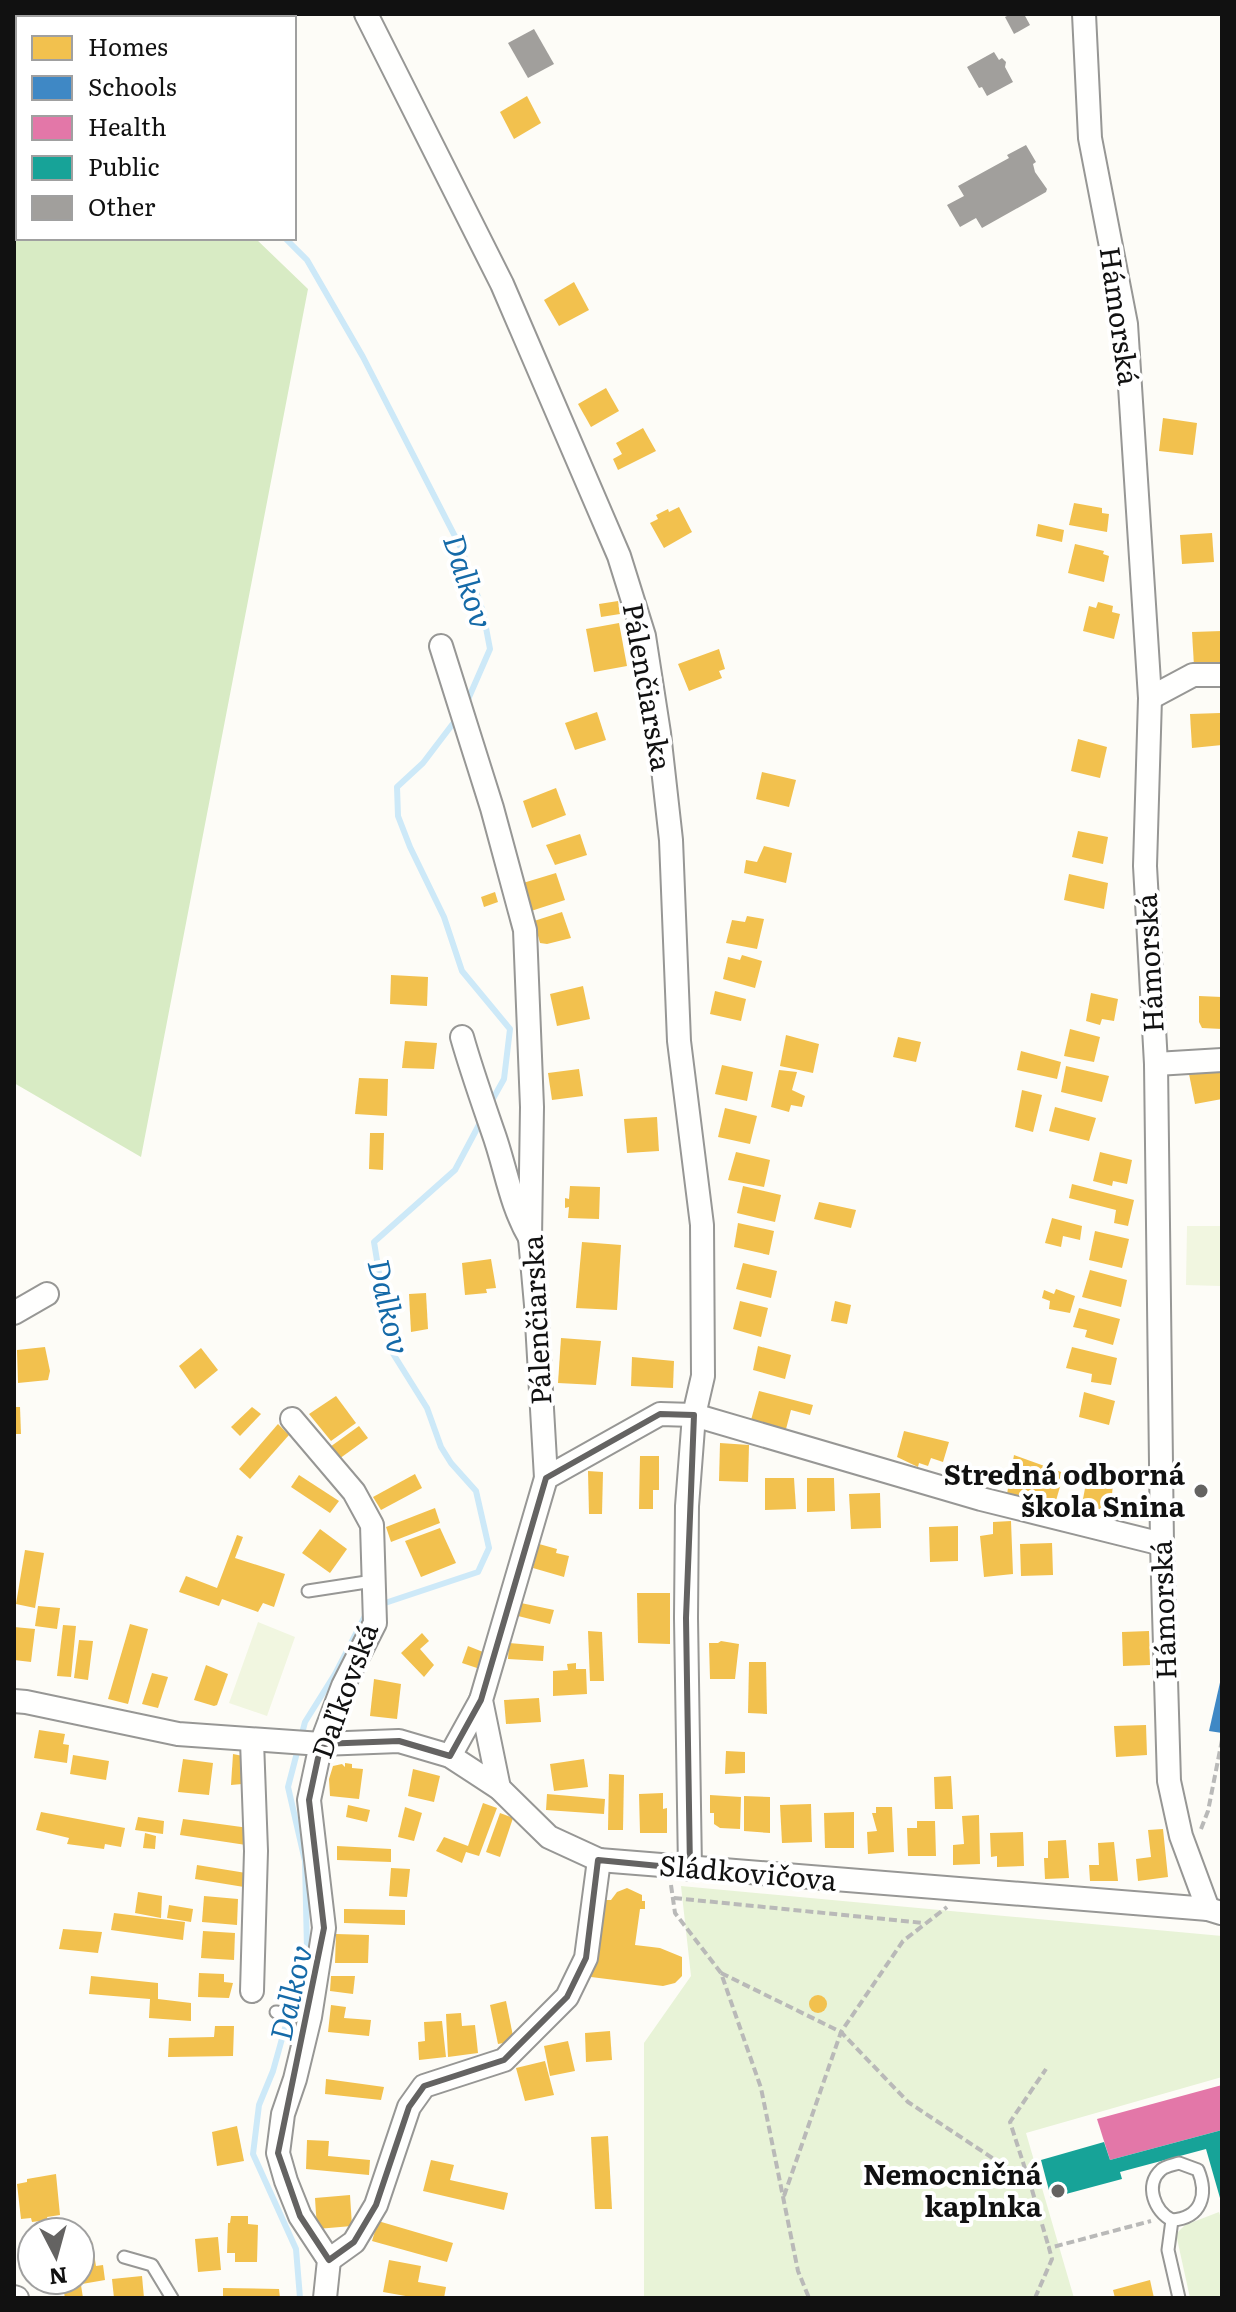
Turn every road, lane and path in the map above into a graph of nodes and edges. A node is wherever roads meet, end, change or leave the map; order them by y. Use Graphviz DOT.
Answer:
graph roads {
  1 [pos="366,14"];
  2 [pos="1084,14"];
  3 [pos="441,646"];
  4 [pos="1222,675"];
  5 [pos="1150,698"];
  6 [pos="462,1037"];
  7 [pos="1222,1060"];
  8 [pos="1156,1064"];
  9 [pos="530,1238"];
  10 [pos="47,1294"];
  11 [pos="14,1313"];
  12 [pos="694,1415"];
  13 [pos="292,1419"];
  14 [pos="546,1478"];
  15 [pos="1162,1544"];
  16 [pos="373,1588"];
  17 [pos="308,1591"];
  18 [pos="481,1700"];
  19 [pos="14,1701"];
  20 [pos="1222,1740"];
  21 [pos="252,1741"];
  22 [pos="308,1744"];
  23 [pos="450,1756"];
  24 [pos="499,1788"];
  25 [pos="1198,1836"];
  26 [pos="599,1860"];
  27 [pos="681,1874"];
  28 [pos="673,1898"];
  29 [pos="952,1904"];
  30 [pos="1215,1911"];
  31 [pos="926,1924"];
  32 [pos="721,1973"];
  33 [pos="252,1991"];
  34 [pos="276,2012"];
  35 [pos="304,2017"];
  36 [pos="841,2032"];
  37 [pos="1046,2069"];
  38 [pos="1030,2183"];
  39 [pos="784,2198"];
  40 [pos="1169,2218"];
  41 [pos="1049,2248"];
  42 [pos="124,2257"];
  43 [pos="329,2260"];
  44 [pos="172,2298"];
  45 [pos="325,2298"];
  46 [pos="809,2298"];
  47 [pos="1035,2298"];
  48 [pos="1179,2298"];
  1 -- 12 [label="street, Pálenčiarska"];
  2 -- 5 [label="street, Hámorská"];
  3 -- 9 [label="street, Pálenčiarska"];
  4 -- 5 [label="street"];
  5 -- 8 [label="street, Hámorská"];
  6 -- 9 [label="street"];
  7 -- 8 [label="street"];
  8 -- 15 [label="street, Hámorská"];
  9 -- 14 [label="street, Pálenčiarska"];
  10 -- 11 [label="street"];
  12 -- 14 [label="street"];
  12 -- 15 [label="street"];
  12 -- 27 [label="street, Pálenčiarska"];
  13 -- 16 [label="street, Daľkovská"];
  14 -- 18 [label="street, Pálenčiarska"];
  15 -- 30 [label="street, Hámorská"];
  16 -- 17 [label="lane"];
  16 -- 22 [label="street, Daľkovská"];
  18 -- 23 [label="street, Pálenčiarska"];
  18 -- 24 [label="street, Pálenčiarska"];
  19 -- 21 [label="street, Sládkovičova"];
  20 -- 25 [label="path"];
  21 -- 22 [label="street, Sládkovičova"];
  21 -- 33 [label="street"];
  22 -- 23 [label="street, Sládkovičova"];
  22 -- 35 [label="street, Daľkovská"];
  23 -- 24 [label="street, Sládkovičova"];
  24 -- 26 [label="street, Sládkovičova"];
  26 -- 27 [label="street, Sládkovičova"];
  26 -- 43 [label="street"];
  27 -- 28 [label="path"];
  27 -- 30 [label="street, Sládkovičova"];
  28 -- 31 [label="path"];
  28 -- 32 [label="path"];
  29 -- 31 [label="path"];
  31 -- 36 [label="path"];
  32 -- 36 [label="path"];
  32 -- 39 [label="path"];
  34 -- 35 [label="lane"];
  35 -- 43 [label="street, Daľkovská"];
  36 -- 38 [label="path"];
  36 -- 39 [label="path"];
  37 -- 38 [label="path"];
  38 -- 41 [label="path"];
  39 -- 46 [label="path"];
  40 -- 40 [label="lane"];
  40 -- 41 [label="path"];
  40 -- 48 [label="lane"];
  41 -- 47 [label="path"];
  42 -- 44 [label="lane"];
  43 -- 45 [label="street"];
}
